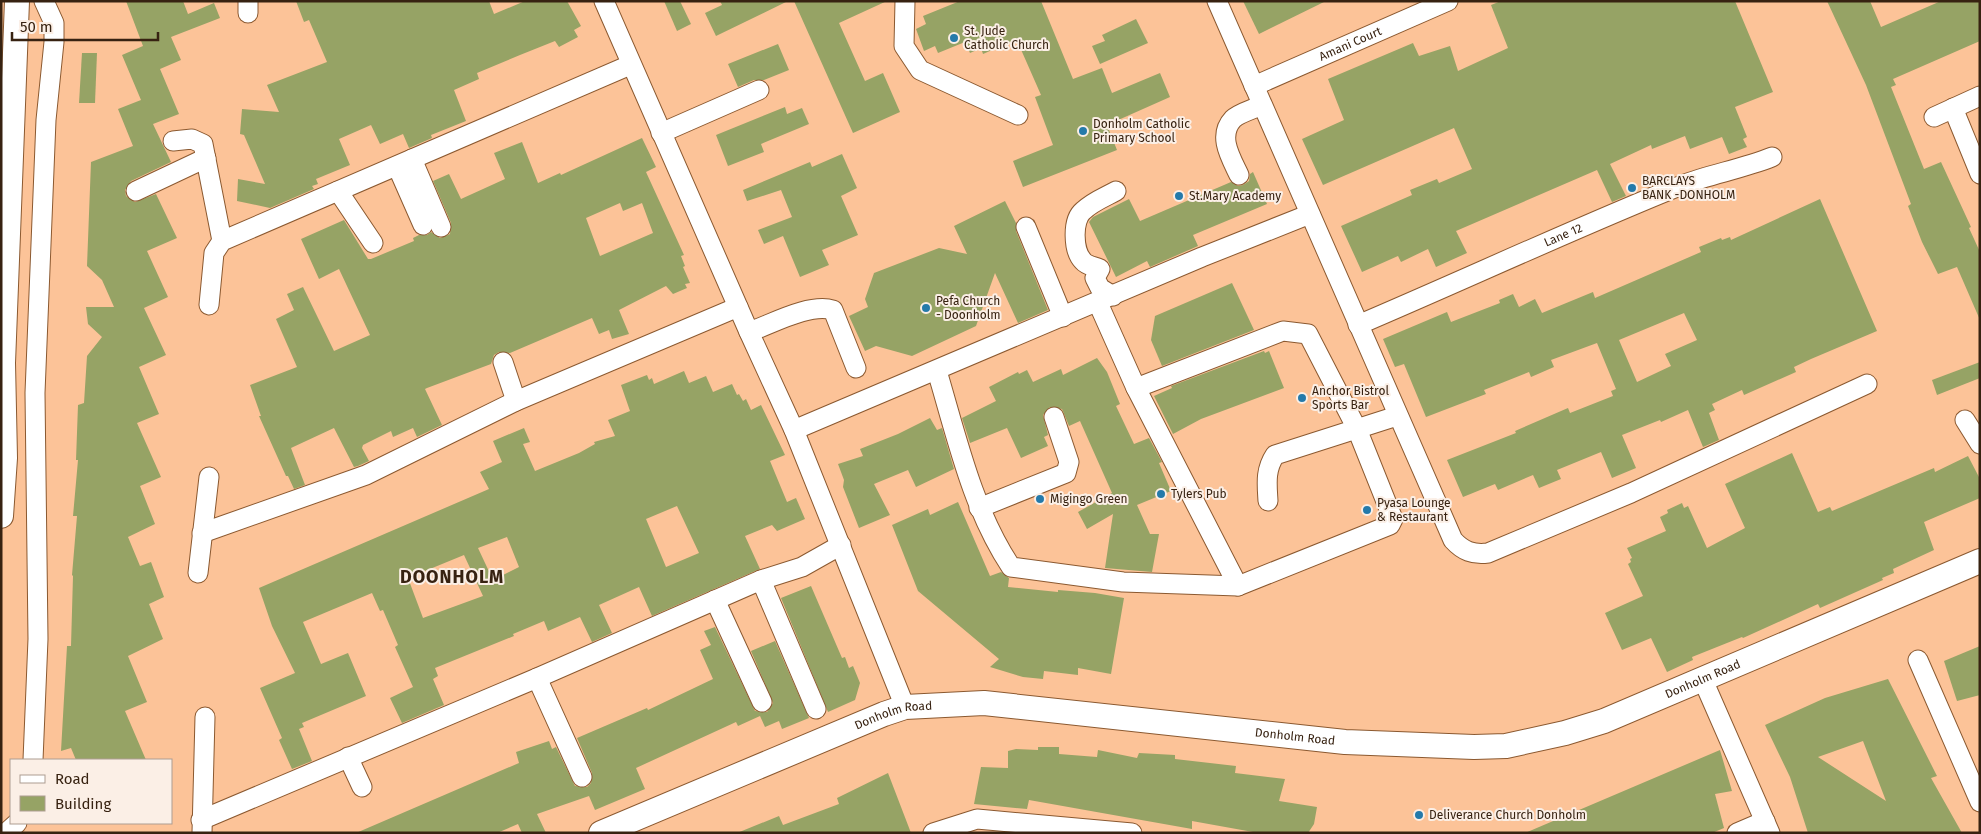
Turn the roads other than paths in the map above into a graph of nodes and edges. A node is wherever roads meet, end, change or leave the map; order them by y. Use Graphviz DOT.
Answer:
graph roads {
  1 [pos="17,1"];
  2 [pos="44,1"];
  3 [pos="604,1"];
  4 [pos="905,1"];
  5 [pos="1217,1"];
  6 [pos="1448,1"];
  7 [pos="630,65"];
  8 [pos="1254,86"];
  9 [pos="759,90"];
  10 [pos="1980,96"];
  11 [pos="1262,105"];
  12 [pos="1953,108"];
  13 [pos="1018,115"];
  14 [pos="1934,117"];
  15 [pos="660,133"];
  16 [pos="172,141"];
  17 [pos="1772,157"];
  18 [pos="206,158"];
  19 [pos="404,162"];
  20 [pos="1980,174"];
  21 [pos="1239,175"];
  22 [pos="1116,190"];
  23 [pos="136,191"];
  24 [pos="338,191"];
  25 [pos="1310,214"];
  26 [pos="432,226"];
  27 [pos="1026,227"];
  28 [pos="222,241"];
  29 [pos="373,243"];
  30 [pos="1105,300"];
  31 [pos="209,306"];
  32 [pos="738,307"];
  33 [pos="1063,317"];
  34 [pos="1358,325"];
  35 [pos="749,332"];
  36 [pos="503,362"];
  37 [pos="856,368"];
  38 [pos="937,371"];
  39 [pos="1867,384"];
  40 [pos="1136,388"];
  41 [pos="516,401"];
  42 [pos="1397,416"];
  43 [pos="1054,417"];
  44 [pos="1965,420"];
  45 [pos="1357,429"];
  46 [pos="794,430"];
  47 [pos="1980,444"];
  48 [pos="209,477"];
  49 [pos="1268,501"];
  50 [pos="979,508"];
  51 [pos="1,516"];
  52 [pos="202,533"];
  53 [pos="841,545"];
  54 [pos="1980,561"];
  55 [pos="198,573"];
  56 [pos="761,580"];
  57 [pos="1238,586"];
  58 [pos="715,600"];
  59 [pos="1918,660"];
  60 [pos="537,678"];
  61 [pos="1703,680"];
  62 [pos="762,702"];
  63 [pos="905,707"];
  64 [pos="816,709"];
  65 [pos="205,717"];
  66 [pos="348,758"];
  67 [pos="33,759"];
  68 [pos="582,777"];
  69 [pos="362,787"];
  70 [pos="1980,802"];
  71 [pos="16,824"];
  72 [pos="201,826"];
  73 [pos="1767,827"];
  74 [pos="938,832"];
  75 [pos="6,833"];
  76 [pos="601,833"];
  77 [pos="1132,833"];
  78 [pos="1737,833"];
  1 -- 51 [label="main road"];
  2 -- 67 [label="street"];
  3 -- 7 [label="street"];
  4 -- 13 [label="street"];
  5 -- 8 [label="street"];
  6 -- 8 [label="street, Amani Court"];
  7 -- 15 [label="street"];
  7 -- 19 [label="street"];
  8 -- 11 [label="street"];
  9 -- 15 [label="street"];
  10 -- 12 [label="street"];
  11 -- 21 [label="street"];
  11 -- 25 [label="street"];
  12 -- 14 [label="street"];
  12 -- 20 [label="street"];
  15 -- 32 [label="street"];
  16 -- 18 [label="street"];
  17 -- 34 [label="street, Lane 12"];
  18 -- 23 [label="street"];
  18 -- 28 [label="street"];
  19 -- 24 [label="street"];
  19 -- 26 [label="street"];
  22 -- 30 [label="street"];
  24 -- 28 [label="street"];
  24 -- 29 [label="street"];
  25 -- 30 [label="street"];
  25 -- 34 [label="street"];
  27 -- 33 [label="street"];
  28 -- 31 [label="street"];
  30 -- 33 [label="street"];
  30 -- 40 [label="street"];
  32 -- 35 [label="street"];
  32 -- 41 [label="street"];
  33 -- 38 [label="street"];
  34 -- 42 [label="street"];
  35 -- 37 [label="street"];
  35 -- 46 [label="street"];
  36 -- 41 [label="street"];
  38 -- 46 [label="street"];
  38 -- 50 [label="street"];
  39 -- 42 [label="street"];
  40 -- 45 [label="street"];
  40 -- 57 [label="street"];
  41 -- 52 [label="street"];
  42 -- 45 [label="street"];
  43 -- 50 [label="street"];
  44 -- 47 [label="street"];
  45 -- 49 [label="street"];
  45 -- 57 [label="street"];
  46 -- 53 [label="street"];
  48 -- 52 [label="street"];
  50 -- 57 [label="street"];
  52 -- 55 [label="street"];
  53 -- 56 [label="street"];
  53 -- 63 [label="street"];
  54 -- 61 [label="main road, Donholm Road"];
  56 -- 58 [label="street"];
  56 -- 64 [label="street"];
  58 -- 60 [label="street"];
  58 -- 62 [label="street"];
  59 -- 70 [label="street"];
  60 -- 66 [label="street"];
  60 -- 68 [label="street"];
  61 -- 63 [label="main road, Donholm Road"];
  61 -- 73 [label="street"];
  63 -- 76 [label="main road, Donholm Road"];
  65 -- 72 [label="street"];
  66 -- 69 [label="street"];
  66 -- 72 [label="street"];
  71 -- 75 [label="street"];
  73 -- 78 [label="street"];
  74 -- 77 [label="street"];
}
